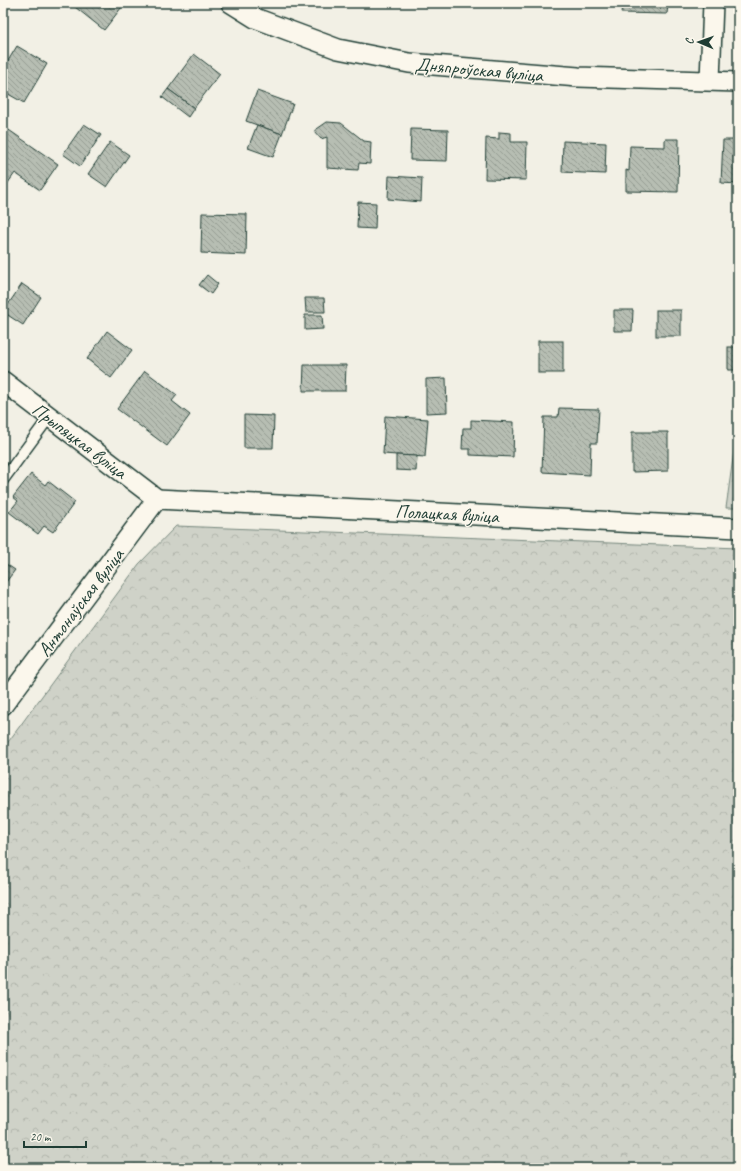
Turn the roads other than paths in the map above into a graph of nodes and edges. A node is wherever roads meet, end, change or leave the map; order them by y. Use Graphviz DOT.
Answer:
graph roads {
  1 [pos="231,3"];
  2 [pos="713,3"];
  3 [pos="710,80"];
  4 [pos="738,82"];
  5 [pos="3,381"];
  6 [pos="50,416"];
  7 [pos="3,480"];
  8 [pos="157,498"];
  9 [pos="738,528"];
  10 [pos="3,705"];
  1 -- 3 [label="street, Дняпроўская вуліца"];
  2 -- 3 [label="street"];
  3 -- 4 [label="street, Дняпроўская вуліца"];
  5 -- 6 [label="street, Прыпяцкая вуліца"];
  6 -- 7 [label="lane"];
  6 -- 8 [label="street, Прыпяцкая вуліца"];
  8 -- 9 [label="street, Полацкая вуліца"];
  8 -- 10 [label="street, Антонаўская вуліца"];
}
